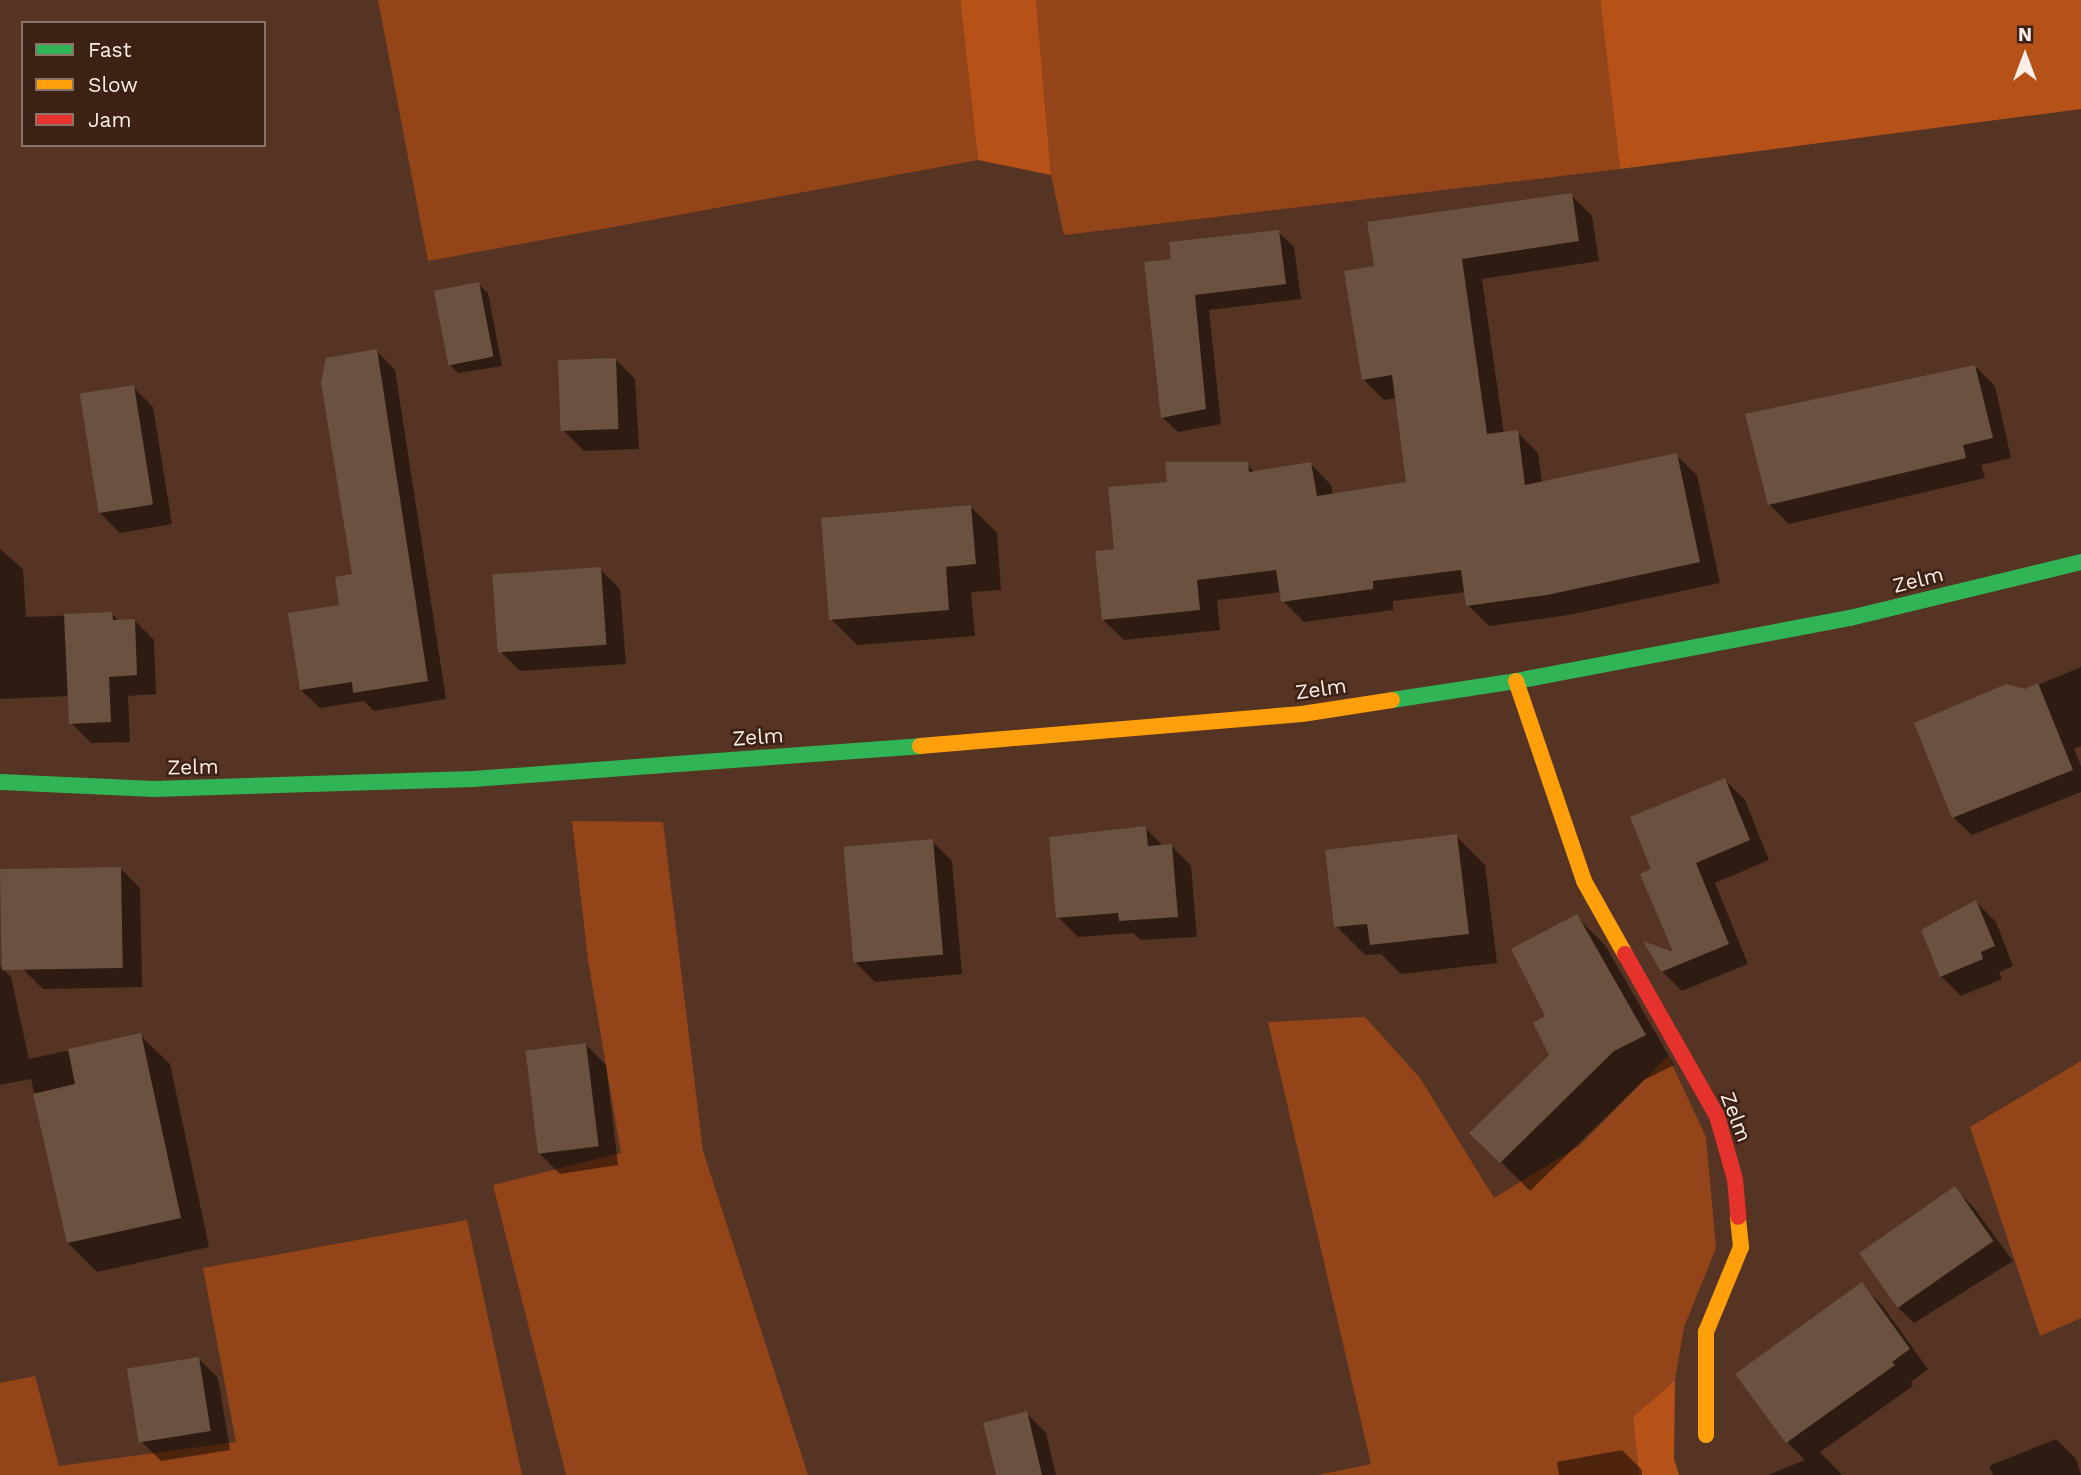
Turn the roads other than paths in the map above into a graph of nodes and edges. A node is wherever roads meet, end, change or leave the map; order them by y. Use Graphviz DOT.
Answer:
graph roads {
  1 [pos="2081,562"];
  2 [pos="1516,681"];
  3 [pos="0,782"];
  4 [pos="1706,1435"];
  1 -- 2 [label="street, Zelm"];
  2 -- 3 [label="street, Zelm"];
  2 -- 4 [label="street, Zelm"];
}
